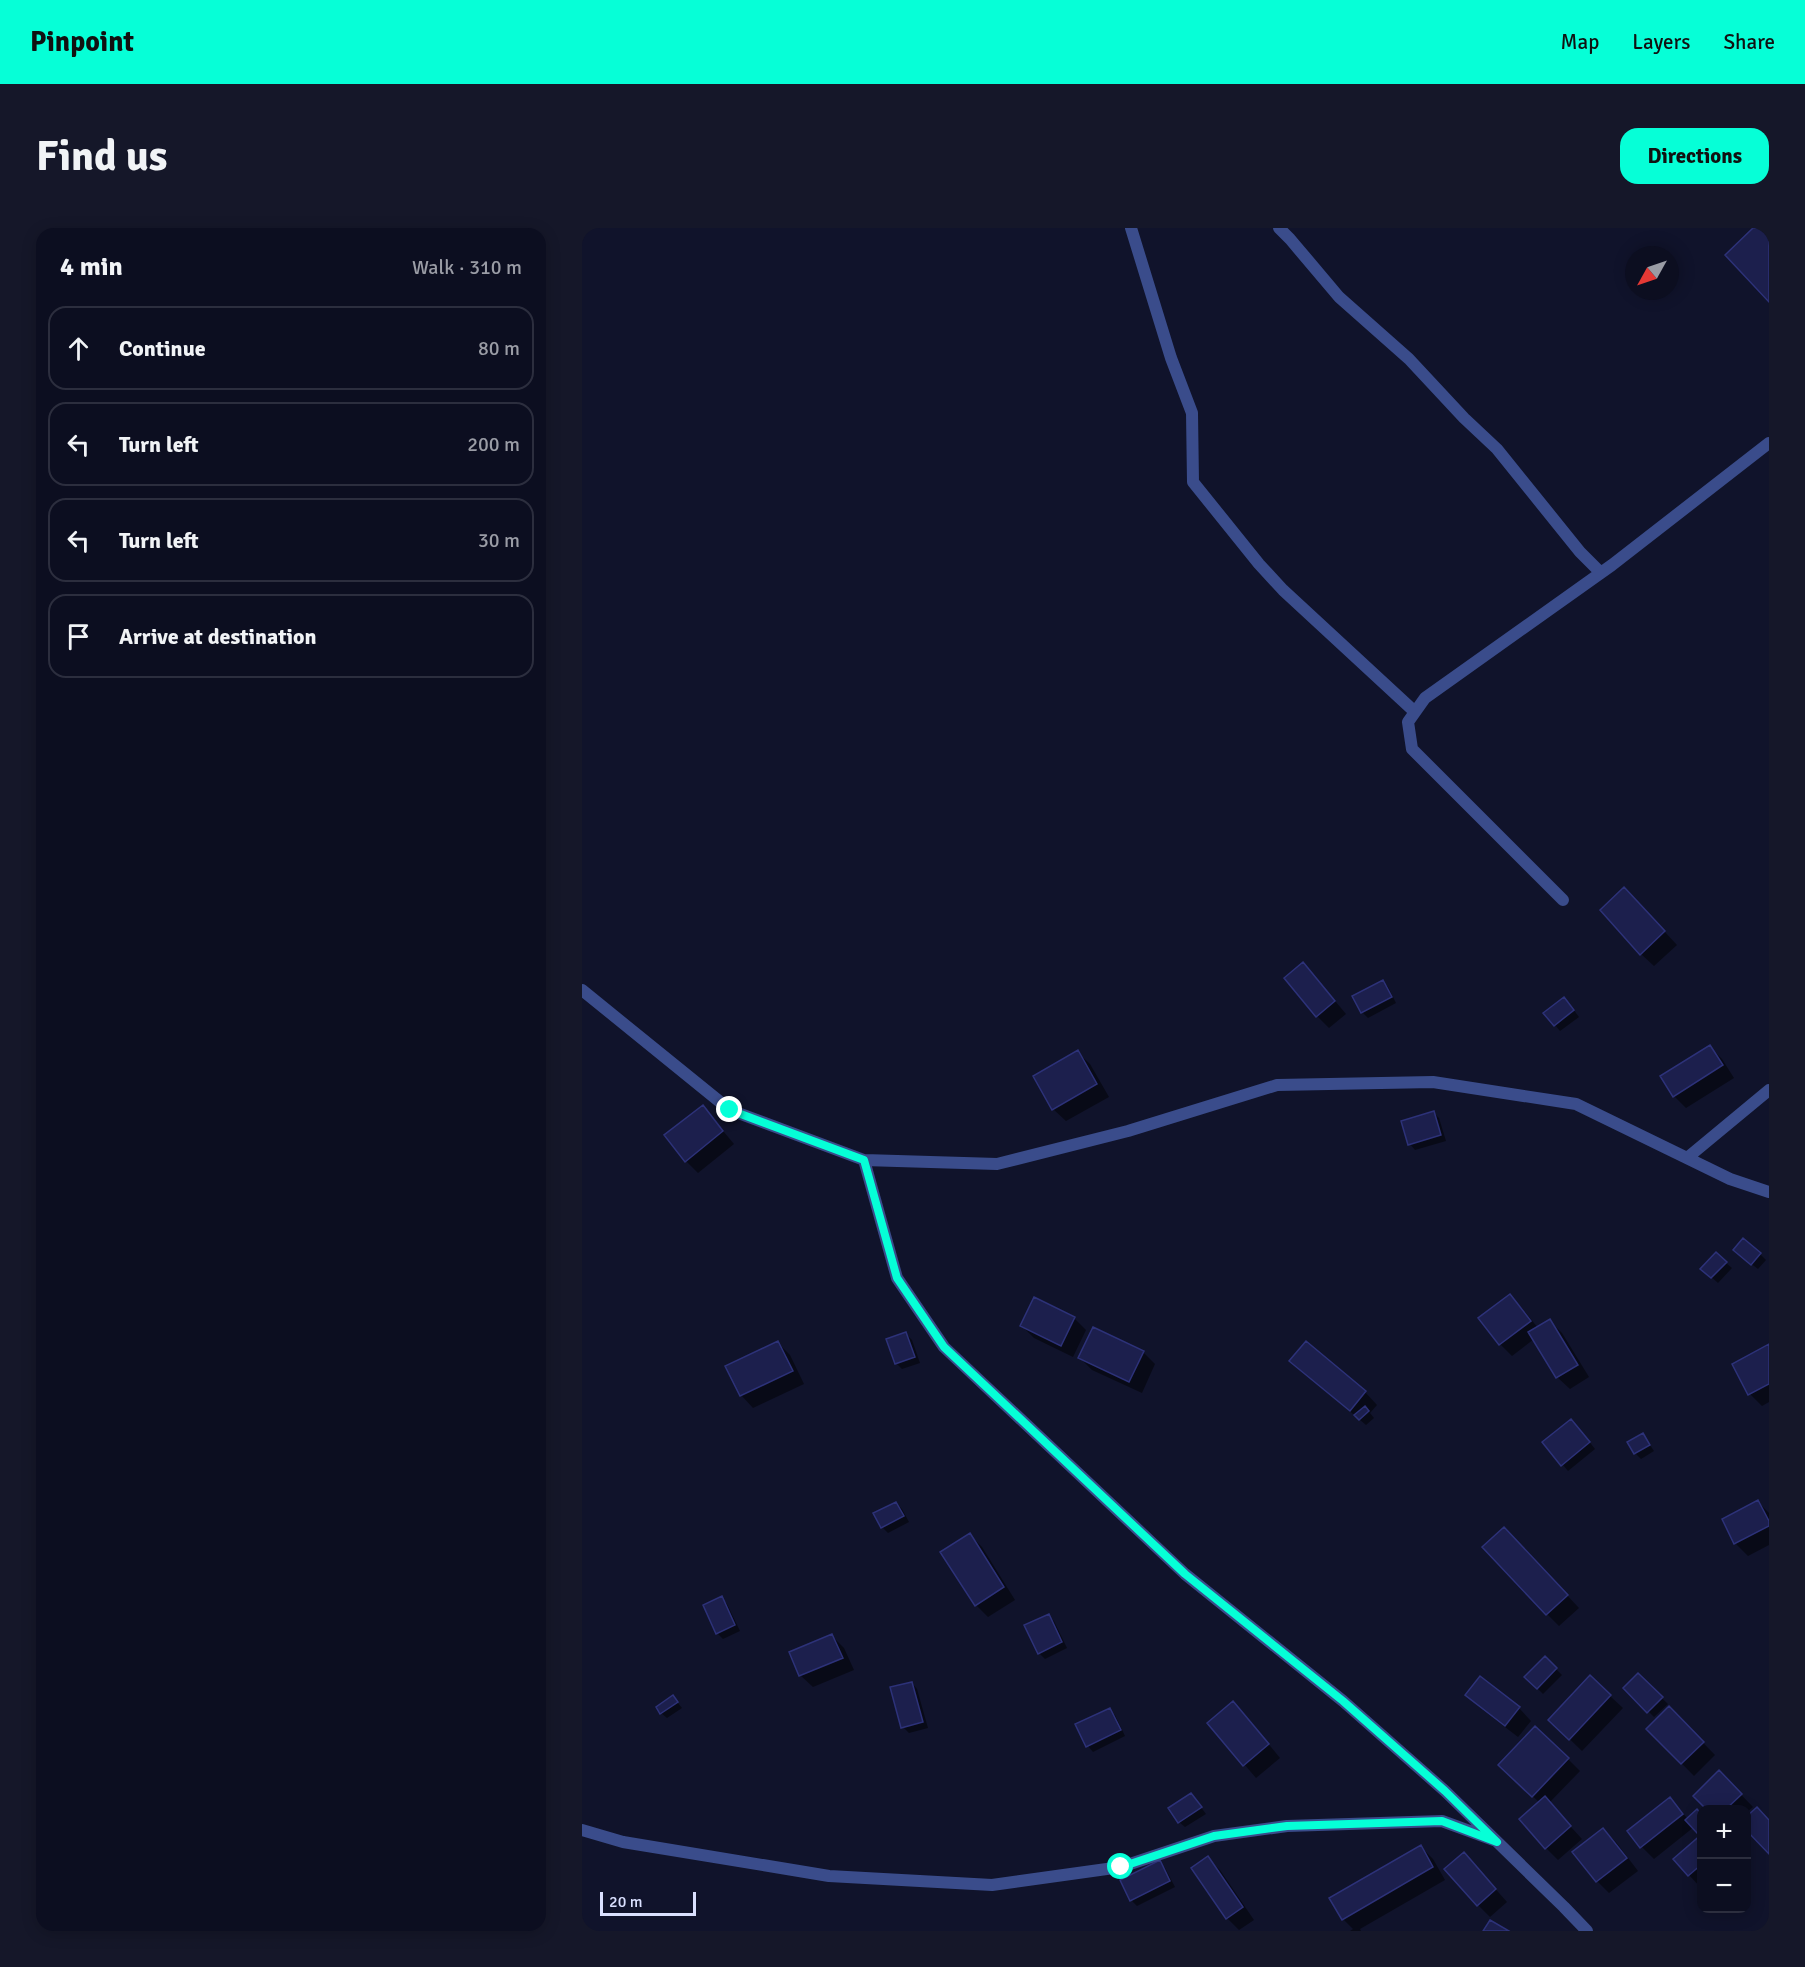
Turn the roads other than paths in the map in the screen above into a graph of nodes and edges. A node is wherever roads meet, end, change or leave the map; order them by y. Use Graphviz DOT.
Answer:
graph roads {
  1 [pos="1131,228"];
  2 [pos="1280,228"];
  3 [pos="1769,443"];
  4 [pos="1601,573"];
  5 [pos="1415,712"];
  6 [pos="1563,900"];
  7 [pos="582,990"];
  8 [pos="1769,1090"];
  9 [pos="1687,1158"];
  10 [pos="864,1160"];
  11 [pos="1769,1192"];
  12 [pos="582,1830"];
  13 [pos="1497,1842"];
  14 [pos="1587,1931"];
  1 -- 5 [label="street"];
  2 -- 4 [label="street"];
  3 -- 4 [label="street"];
  4 -- 5 [label="street"];
  5 -- 6 [label="street"];
  7 -- 10 [label="street"];
  8 -- 9 [label="street"];
  9 -- 10 [label="street"];
  9 -- 11 [label="street"];
  10 -- 13 [label="street"];
  12 -- 13 [label="street"];
  13 -- 14 [label="street"];
}
